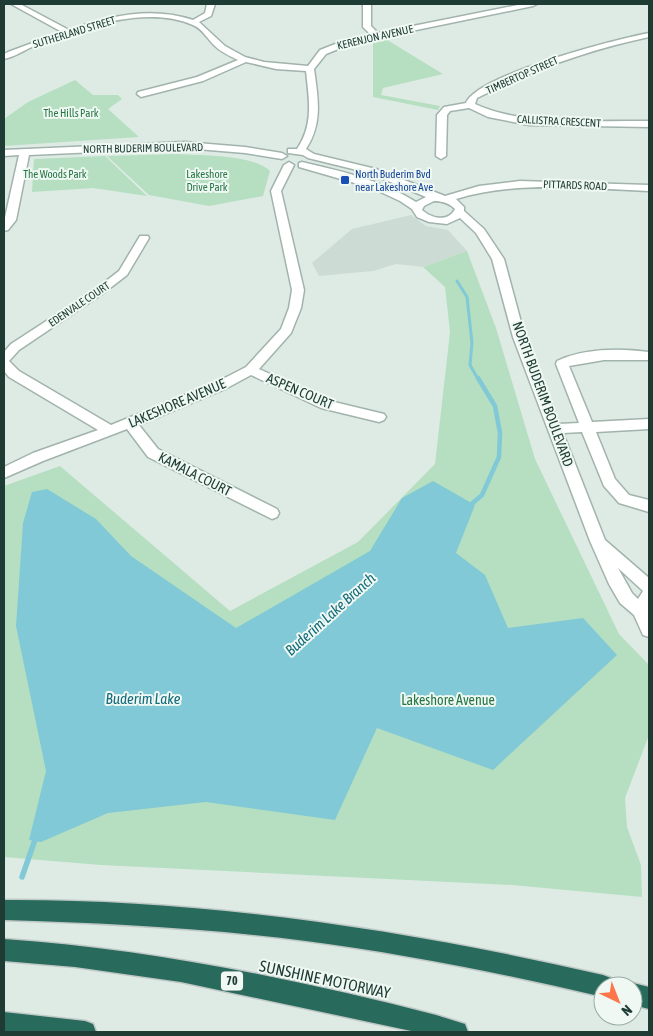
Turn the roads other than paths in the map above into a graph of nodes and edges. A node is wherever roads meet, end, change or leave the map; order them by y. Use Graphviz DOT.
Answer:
graph roads {
  1 [pos="15,4"];
  2 [pos="211,4"];
  3 [pos="367,4"];
  4 [pos="533,4"];
  5 [pos="194,22"];
  6 [pos="68,32"];
  7 [pos="376,35"];
  8 [pos="649,35"];
  9 [pos="4,56"];
  10 [pos="244,60"];
  11 [pos="310,69"];
  12 [pos="141,94"];
  13 [pos="470,105"];
  14 [pos="649,124"];
  15 [pos="300,151"];
  16 [pos="25,152"];
  17 [pos="4,153"];
  18 [pos="311,156"];
  19 [pos="441,156"];
  20 [pos="291,162"];
  21 [pos="501,186"];
  22 [pos="649,188"];
  23 [pos="442,199"];
  24 [pos="417,207"];
  25 [pos="459,209"];
  26 [pos="439,221"];
  27 [pos="4,228"];
  28 [pos="144,238"];
  29 [pos="489,246"];
  30 [pos="649,356"];
  31 [pos="4,359"];
  32 [pos="4,363"];
  33 [pos="251,370"];
  34 [pos="379,417"];
  35 [pos="130,423"];
  36 [pos="649,424"];
  37 [pos="587,427"];
  38 [pos="555,429"];
  39 [pos="110,432"];
  40 [pos="4,473"];
  41 [pos="649,506"];
  42 [pos="272,513"];
  43 [pos="598,541"];
  44 [pos="649,587"];
  45 [pos="645,604"];
  46 [pos="649,630"];
  47 [pos="4,910"];
  48 [pos="4,950"];
  49 [pos="593,984"];
  50 [pos="4,1023"];
  51 [pos="85,1032"];
  52 [pos="457,1032"];
  1 -- 6 [label="street"];
  2 -- 5 [label="street"];
  3 -- 7 [label="street"];
  4 -- 7 [label="street, KERENJON AVENUE"];
  5 -- 6 [label="street, SUTHERLAND STREET"];
  5 -- 10 [label="street, SUTHERLAND STREET"];
  6 -- 9 [label="street, SUTHERLAND STREET"];
  7 -- 11 [label="street, KERENJON AVENUE"];
  8 -- 13 [label="street, TIMBERTOP STREET"];
  10 -- 11 [label="street, SUTHERLAND STREET"];
  10 -- 12 [label="street"];
  11 -- 15 [label="street"];
  13 -- 14 [label="street, CALLISTRA CRESCENT"];
  13 -- 19 [label="street, TIMBERTOP STREET"];
  15 -- 18 [label="street"];
  15 -- 20 [label="street"];
  16 -- 17 [label="street, NORTH BUDERIM BOULEVARD"];
  16 -- 20 [label="street, NORTH BUDERIM BOULEVARD"];
  16 -- 27 [label="street"];
  18 -- 20 [label="street, LAKESHORE AVENUE"];
  18 -- 23 [label="street"];
  20 -- 24 [label="street, NORTH BUDERIM BOULEVARD"];
  20 -- 33 [label="street, LAKESHORE AVENUE"];
  21 -- 22 [label="street, PITTARDS ROAD"];
  21 -- 23 [label="street, PITTARDS ROAD"];
  21 -- 25 [label="street, PITTARDS ROAD"];
  23 -- 24 [label="street, PITTARDS ROAD"];
  23 -- 25 [label="street, NORTH BUDERIM BOULEVARD"];
  24 -- 26 [label="street, NORTH BUDERIM BOULEVARD"];
  25 -- 26 [label="street, PITTARDS ROAD"];
  25 -- 29 [label="street, NORTH BUDERIM BOULEVARD"];
  26 -- 29 [label="street"];
  28 -- 31 [label="street, EDENVALE COURT"];
  29 -- 38 [label="street, NORTH BUDERIM BOULEVARD"];
  30 -- 37 [label="street"];
  32 -- 39 [label="street"];
  33 -- 34 [label="street, ASPEN COURT"];
  33 -- 35 [label="street, LAKESHORE AVENUE"];
  35 -- 39 [label="street, LAKESHORE AVENUE"];
  35 -- 42 [label="street, KAMALA COURT"];
  36 -- 37 [label="street"];
  37 -- 38 [label="street"];
  37 -- 41 [label="street"];
  38 -- 43 [label="street, NORTH BUDERIM BOULEVARD"];
  39 -- 40 [label="street, LAKESHORE AVENUE"];
  43 -- 44 [label="street, NORTH BUDERIM BOULEVARD"];
  43 -- 45 [label="street, NORTH BUDERIM BOULEVARD"];
  45 -- 46 [label="street"];
  47 -- 49 [label="highway"];
  48 -- 52 [label="highway, SUNSHINE MOTORWAY / 70"];
  50 -- 51 [label="highway"];
}
